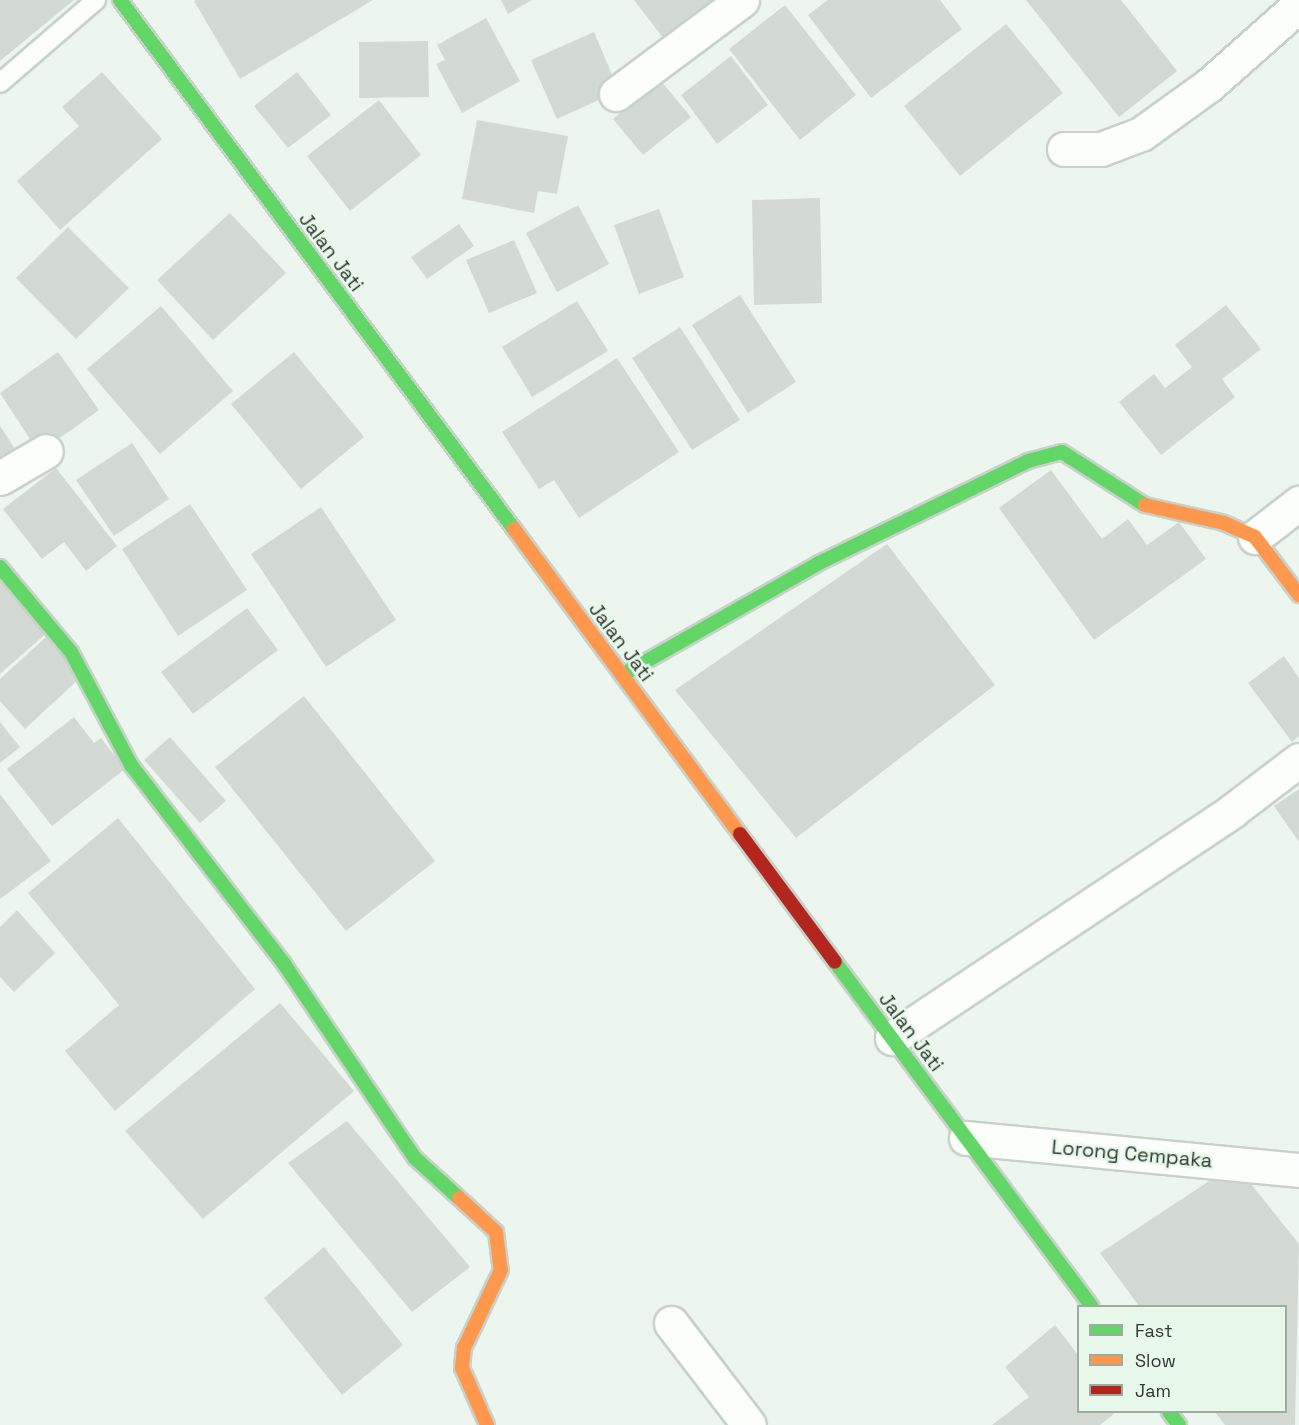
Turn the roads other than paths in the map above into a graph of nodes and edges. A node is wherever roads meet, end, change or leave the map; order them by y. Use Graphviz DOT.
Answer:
graph roads {
  1 [pos="96,0"];
  2 [pos="120,0"];
  3 [pos="742,0"];
  4 [pos="1299,5"];
  5 [pos="0,83"];
  6 [pos="616,94"];
  7 [pos="1064,149"];
  8 [pos="46,451"];
  9 [pos="0,478"];
  10 [pos="1299,503"];
  11 [pos="1255,537"];
  12 [pos="0,567"];
  13 [pos="1299,595"];
  14 [pos="622,675"];
  15 [pos="1299,760"];
  16 [pos="892,1038"];
  17 [pos="966,1138"];
  18 [pos="1299,1170"];
  19 [pos="1090,1305"];
  20 [pos="671,1323"];
  21 [pos="1170,1413"];
  22 [pos="487,1425"];
  23 [pos="749,1425"];
  24 [pos="1179,1425"];
  1 -- 5 [label="lane"];
  2 -- 14 [label="street, Jalan Jati"];
  3 -- 6 [label="street"];
  4 -- 7 [label="street"];
  8 -- 9 [label="street"];
  10 -- 11 [label="street"];
  11 -- 13 [label="street"];
  11 -- 14 [label="street"];
  12 -- 22 [label="street"];
  14 -- 16 [label="street, Jalan Jati"];
  15 -- 16 [label="street"];
  16 -- 17 [label="street, Jalan Jati"];
  17 -- 18 [label="street, Lorong Cempaka"];
  17 -- 19 [label="street, Jalan Jati"];
  20 -- 23 [label="street"];
  21 -- 24 [label="street"];
}
